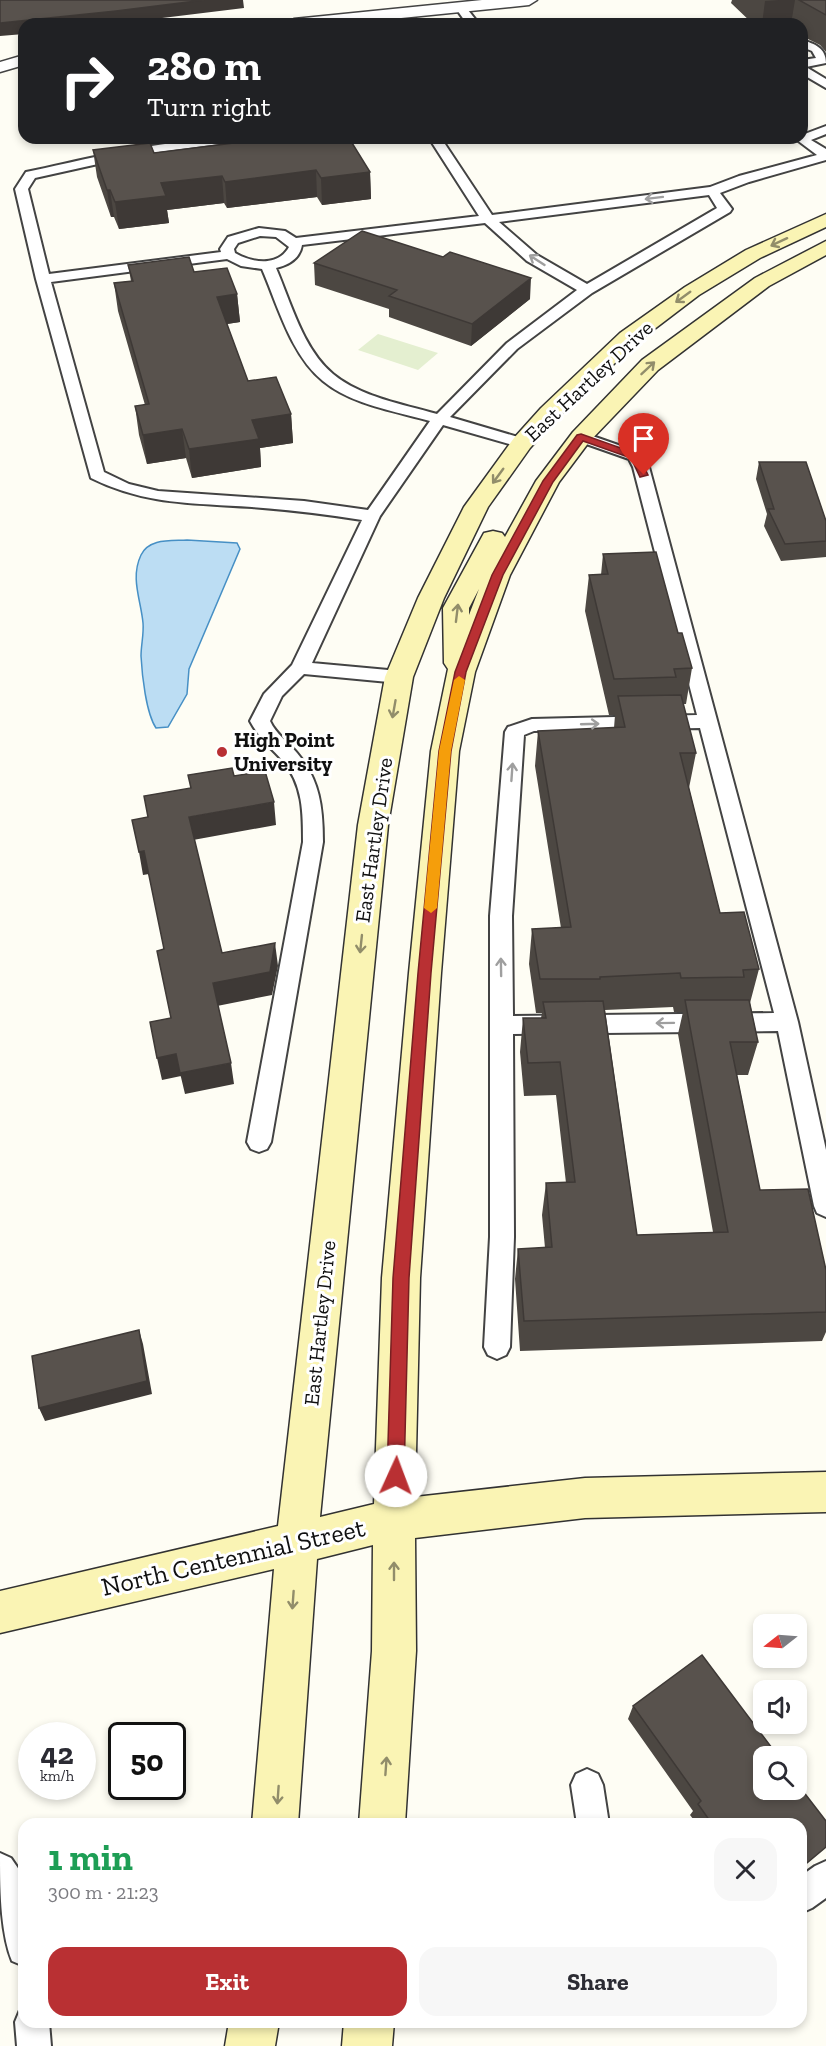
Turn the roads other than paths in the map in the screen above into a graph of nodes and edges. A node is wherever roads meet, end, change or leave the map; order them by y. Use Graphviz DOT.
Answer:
graph roads {
  1 [pos="529,0"];
  2 [pos="460,7"];
  3 [pos="353,18"];
  4 [pos="468,18"];
  5 [pos="808,46"];
  6 [pos="18,62"];
  7 [pos="808,63"];
  8 [pos="0,67"];
  9 [pos="808,73"];
  10 [pos="826,84"];
  11 [pos="826,130"];
  12 [pos="808,137"];
  13 [pos="808,143"];
  14 [pos="165,144"];
  15 [pos="439,144"];
  16 [pos="826,156"];
  17 [pos="712,191"];
  18 [pos="488,219"];
  19 [pos="826,220"];
  20 [pos="294,242"];
  21 [pos="826,247"];
  22 [pos="229,255"];
  23 [pos="268,266"];
  24 [pos="43,279"];
  25 [pos="587,290"];
  26 [pos="617,348"];
  27 [pos="440,420"];
  28 [pos="581,437"];
  29 [pos="522,443"];
  30 [pos="372,516"];
  31 [pos="300,668"];
  32 [pos="399,677"];
  33 [pos="457,692"];
  34 [pos="708,721"];
  35 [pos="787,1022"];
  36 [pos="502,1025"];
  37 [pos="259,1142"];
  38 [pos="826,1206"];
  39 [pos="497,1347"];
  40 [pos="826,1492"];
  41 [pos="394,1520"];
  42 [pos="297,1542"];
  43 [pos="0,1612"];
  44 [pos="587,1785"];
  45 [pos="275,1818"];
  46 [pos="382,1818"];
  47 [pos="592,1818"];
  48 [pos="0,1869"];
  49 [pos="826,1877"];
  50 [pos="807,1892"];
  51 [pos="18,1903"];
  52 [pos="32,2028"];
  53 [pos="253,2028"];
  54 [pos="369,2028"];
  55 [pos="34,2046"];
  56 [pos="250,2046"];
  57 [pos="368,2046"];
  1 -- 2 [label="street"];
  2 -- 3 [label="street"];
  2 -- 4 [label="lane"];
  5 -- 7 [label="lane"];
  6 -- 8 [label="street"];
  9 -- 10 [label="lane"];
  11 -- 12 [label="lane"];
  13 -- 16 [label="lane"];
  14 -- 24 [label="lane"];
  15 -- 18 [label="lane"];
  16 -- 17 [label="lane"];
  17 -- 18 [label="lane, one-way"];
  17 -- 25 [label="lane"];
  18 -- 20 [label="lane"];
  25 -- 18 [label="lane, one-way"];
  19 -- 26 [label="main road, East Hartley Drive, one-way"];
  20 -- 22 [label="lane"];
  20 -- 23 [label="lane"];
  28 -- 21 [label="main road, East Hartley Drive, one-way"];
  22 -- 23 [label="lane"];
  22 -- 24 [label="lane"];
  23 -- 27 [label="lane"];
  24 -- 30 [label="lane"];
  25 -- 27 [label="lane"];
  26 -- 28 [label="main road"];
  26 -- 29 [label="main road, East Hartley Drive"];
  27 -- 29 [label="lane"];
  27 -- 30 [label="lane"];
  28 -- 33 [label="main road, East Hartley Drive"];
  28 -- 34 [label="lane"];
  29 -- 32 [label="main road, East Hartley Drive, one-way"];
  33 -- 29 [label="main road, one-way"];
  30 -- 31 [label="lane"];
  31 -- 32 [label="lane"];
  31 -- 37 [label="lane"];
  32 -- 42 [label="main road, East Hartley Drive, one-way"];
  33 -- 41 [label="main road, East Hartley Drive"];
  34 -- 35 [label="lane"];
  36 -- 34 [label="lane, one-way"];
  35 -- 36 [label="lane, one-way"];
  35 -- 38 [label="lane"];
  36 -- 39 [label="lane"];
  40 -- 41 [label="main road, North Centennial Street"];
  41 -- 42 [label="main road, North Centennial Street"];
  46 -- 41 [label="main road, East Hartley Drive, one-way"];
  42 -- 43 [label="main road, North Centennial Street"];
  42 -- 45 [label="main road, East Hartley Drive, one-way"];
  44 -- 47 [label="lane"];
  48 -- 51 [label="lane"];
  49 -- 50 [label="lane"];
  52 -- 55 [label="lane"];
  53 -- 56 [label="main road"];
  54 -- 57 [label="main road"];
}
